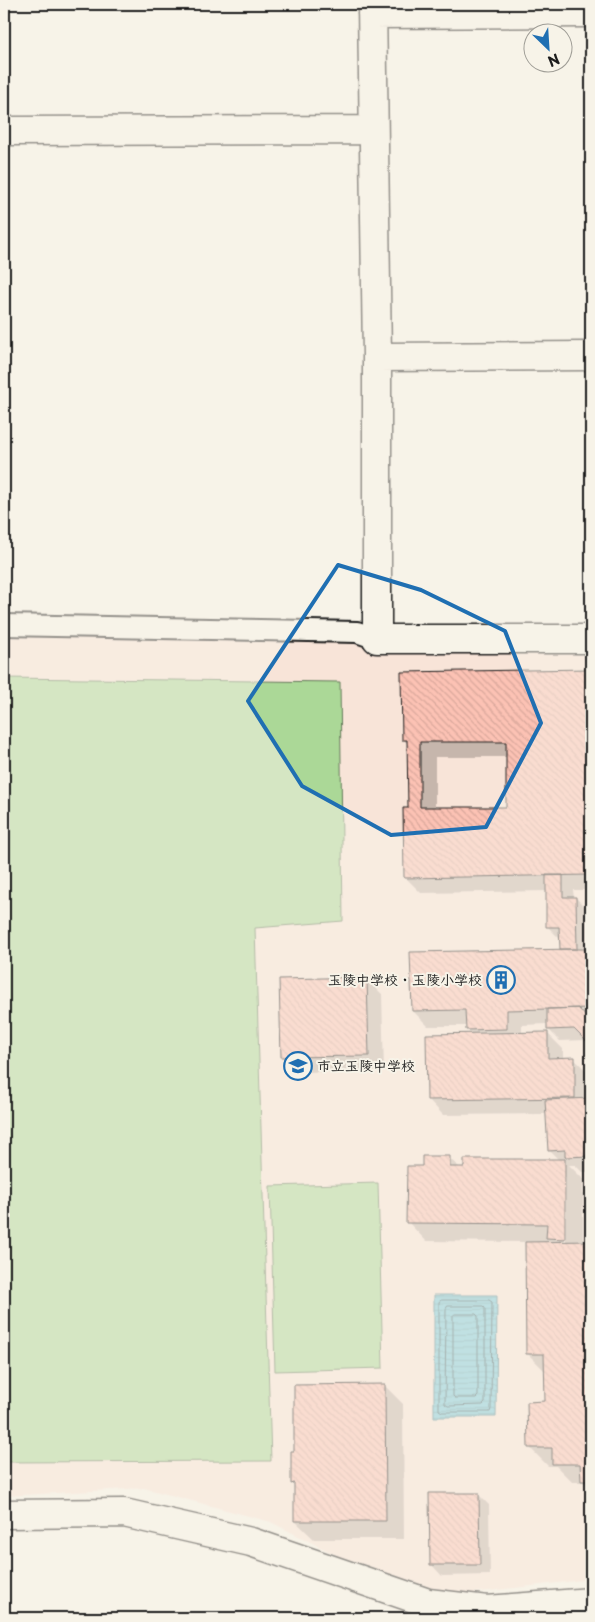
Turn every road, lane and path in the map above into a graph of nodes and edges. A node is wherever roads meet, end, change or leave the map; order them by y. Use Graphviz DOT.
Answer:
graph roads {
  1 [pos="372,9"];
  2 [pos="591,12"];
  3 [pos="373,130"];
  4 [pos="4,131"];
  5 [pos="591,356"];
  6 [pos="377,357"];
  7 [pos="4,626"];
  8 [pos="376,639"];
  9 [pos="591,639"];
  10 [pos="6,1519"];
  11 [pos="591,1602"];
  1 -- 2 [label="street"];
  1 -- 3 [label="street"];
  3 -- 4 [label="street"];
  3 -- 6 [label="street"];
  5 -- 6 [label="street"];
  6 -- 8 [label="street"];
  7 -- 8 [label="lane"];
  8 -- 9 [label="street"];
  10 -- 11 [label="street"];
}
